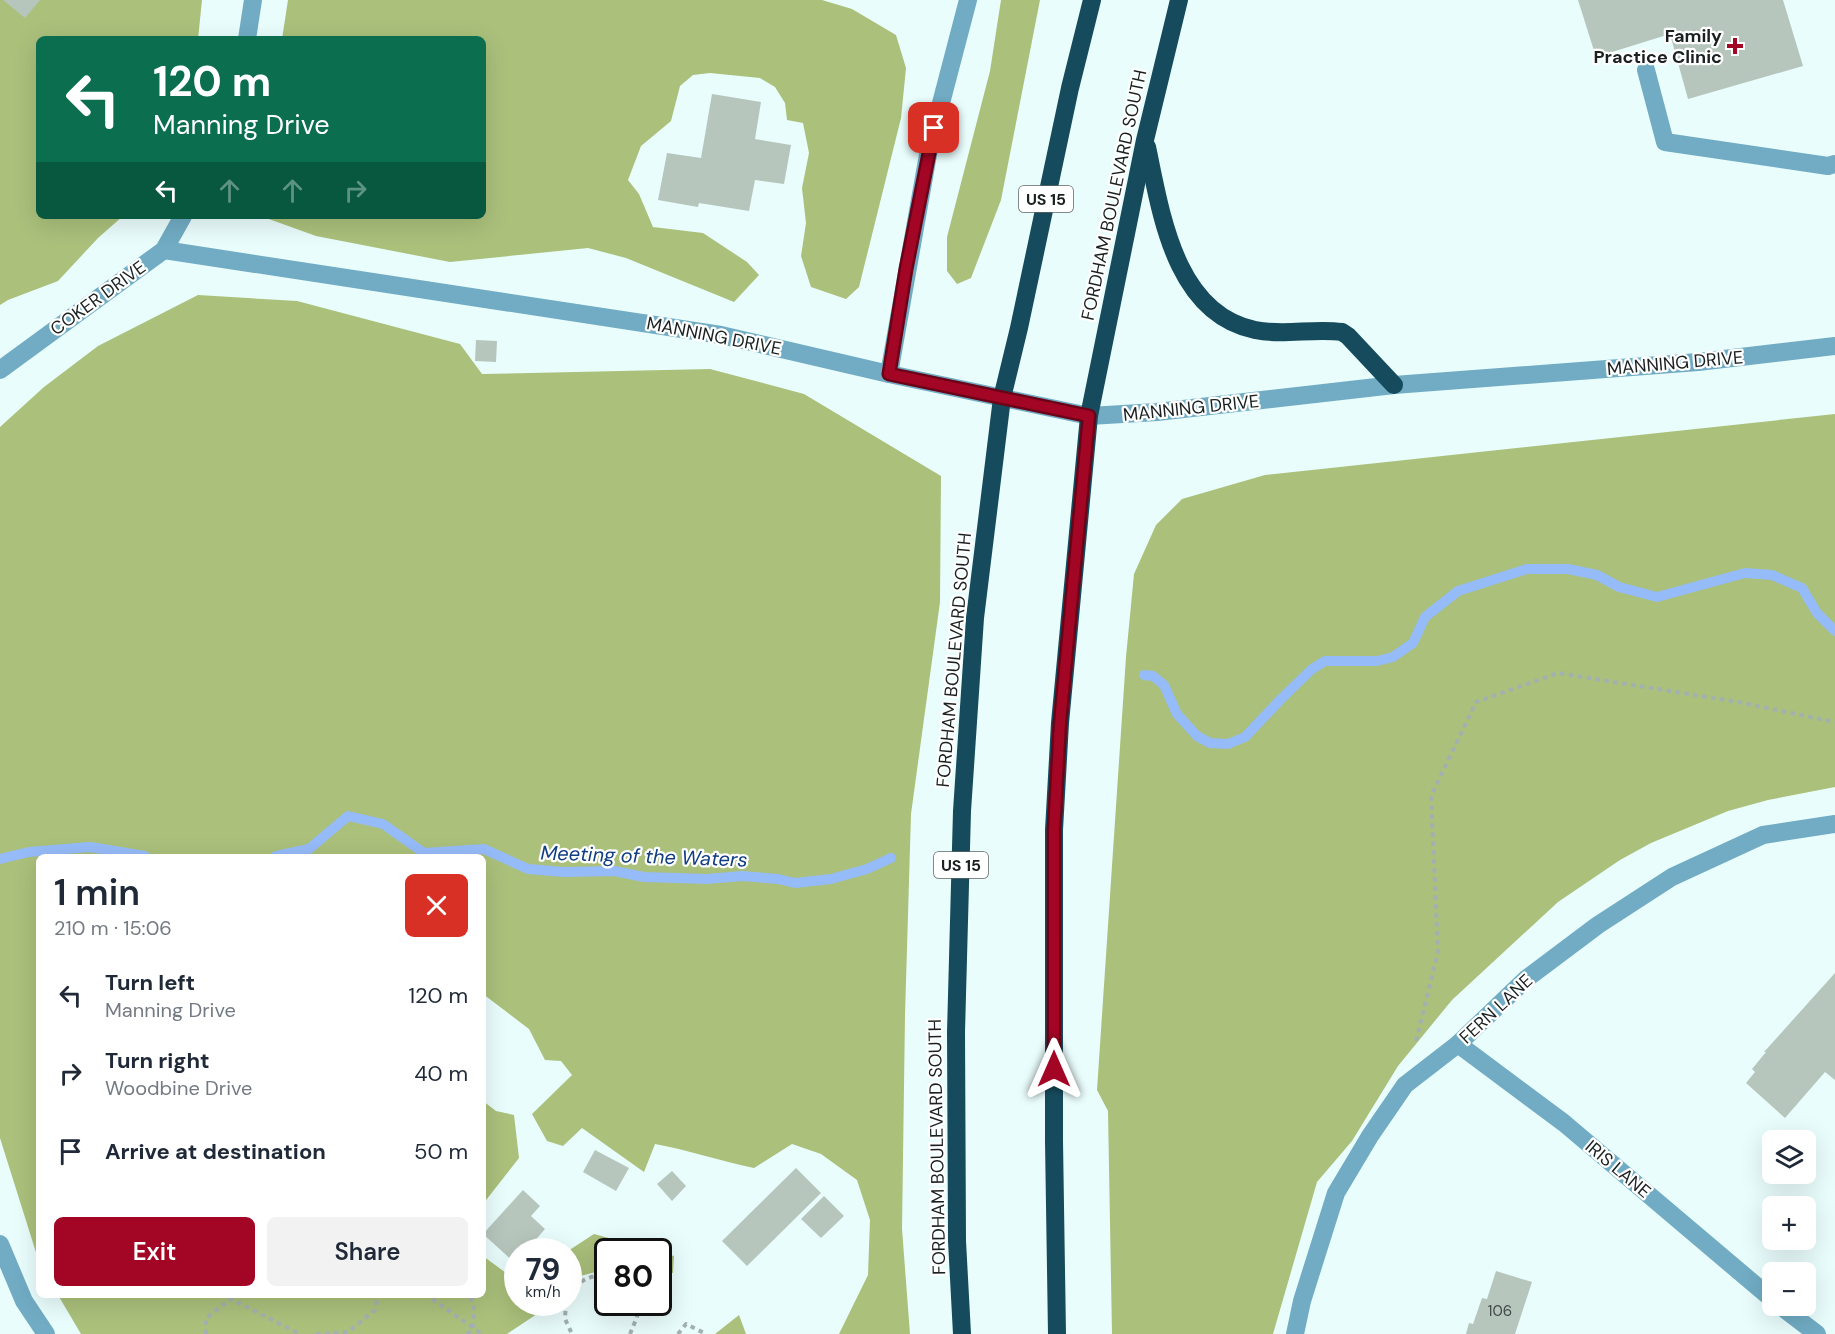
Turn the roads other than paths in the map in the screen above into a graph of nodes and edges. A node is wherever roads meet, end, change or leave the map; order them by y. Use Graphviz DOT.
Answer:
graph roads {
  1 [pos="253,0"];
  2 [pos="968,0"];
  3 [pos="1092,0"];
  4 [pos="1179,0"];
  5 [pos="247,36"];
  6 [pos="1646,70"];
  7 [pos="1145,140"];
  8 [pos="1835,164"];
  9 [pos="181,219"];
  10 [pos="164,250"];
  11 [pos="1835,346"];
  12 [pos="0,370"];
  13 [pos="889,374"];
  14 [pos="1394,385"];
  15 [pos="1002,398"];
  16 [pos="1089,416"];
  17 [pos="1835,824"];
  18 [pos="1458,1044"];
  19 [pos="0,1244"];
  20 [pos="1762,1291"];
  21 [pos="1793,1316"];
  22 [pos="46,1334"];
  23 [pos="962,1334"];
  24 [pos="1057,1334"];
  25 [pos="1295,1334"];
  26 [pos="1817,1334"];
  1 -- 5 [label="street"];
  2 -- 13 [label="street"];
  3 -- 15 [label="highway, FORDHAM BOULEVARD SOUTH / US 15"];
  4 -- 7 [label="highway, FORDHAM BOULEVARD SOUTH"];
  6 -- 8 [label="street"];
  7 -- 14 [label="highway"];
  7 -- 16 [label="highway, FORDHAM BOULEVARD SOUTH"];
  9 -- 10 [label="street, COKER DRIVE"];
  10 -- 12 [label="street, COKER DRIVE"];
  10 -- 13 [label="street, MANNING DRIVE"];
  11 -- 14 [label="street, MANNING DRIVE"];
  13 -- 15 [label="street, MANNING DRIVE"];
  14 -- 16 [label="street, MANNING DRIVE"];
  15 -- 16 [label="street, MANNING DRIVE"];
  15 -- 23 [label="highway, FORDHAM BOULEVARD SOUTH / US 15"];
  16 -- 24 [label="highway, FORDHAM BOULEVARD SOUTH"];
  17 -- 18 [label="street, FERN LANE"];
  18 -- 20 [label="street, IRIS LANE"];
  18 -- 25 [label="street, FERN LANE"];
  19 -- 22 [label="street"];
  21 -- 26 [label="street"];
}
